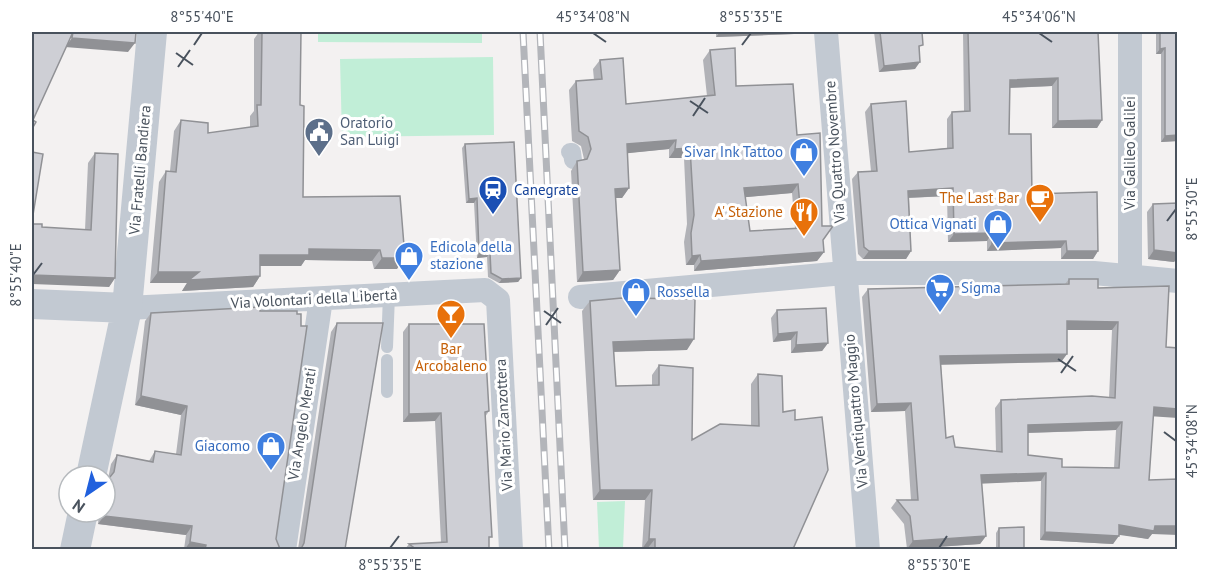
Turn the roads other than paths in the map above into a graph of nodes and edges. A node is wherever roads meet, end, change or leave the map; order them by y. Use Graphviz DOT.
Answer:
graph roads {
  1 [pos="152,32"];
  2 [pos="826,32"];
  3 [pos="1130,32"];
  4 [pos="844,273"];
  5 [pos="1130,275"];
  6 [pos="1178,281"];
  7 [pos="389,295"];
  8 [pos="580,297"];
  9 [pos="321,299"];
  10 [pos="498,300"];
  11 [pos="32,304"];
  12 [pos="128,308"];
  13 [pos="387,392"];
  14 [pos="94,464"];
  15 [pos="80,524"];
  16 [pos="75,549"];
  17 [pos="284,549"];
  18 [pos="511,549"];
  19 [pos="868,549"];
  1 -- 12 [label="street, Via Fratelli Bandiera"];
  2 -- 4 [label="street, Via Quattro Novembre"];
  3 -- 5 [label="street, Via Galileo Galilei"];
  4 -- 5 [label="street"];
  4 -- 8 [label="street"];
  4 -- 19 [label="street, Via Ventiquattro Maggio"];
  5 -- 6 [label="street"];
  7 -- 9 [label="street, Via Volontari della Libertà"];
  7 -- 10 [label="street, Via Volontari della Libertà"];
  7 -- 13 [label="lane"];
  9 -- 12 [label="street, Via Volontari della Libertà"];
  9 -- 17 [label="street, Via Angelo Merati"];
  10 -- 18 [label="street, Via Mario Zanzottera"];
  11 -- 12 [label="street"];
  12 -- 14 [label="street, Via Fratelli Bandiera"];
  15 -- 16 [label="street"];
}
